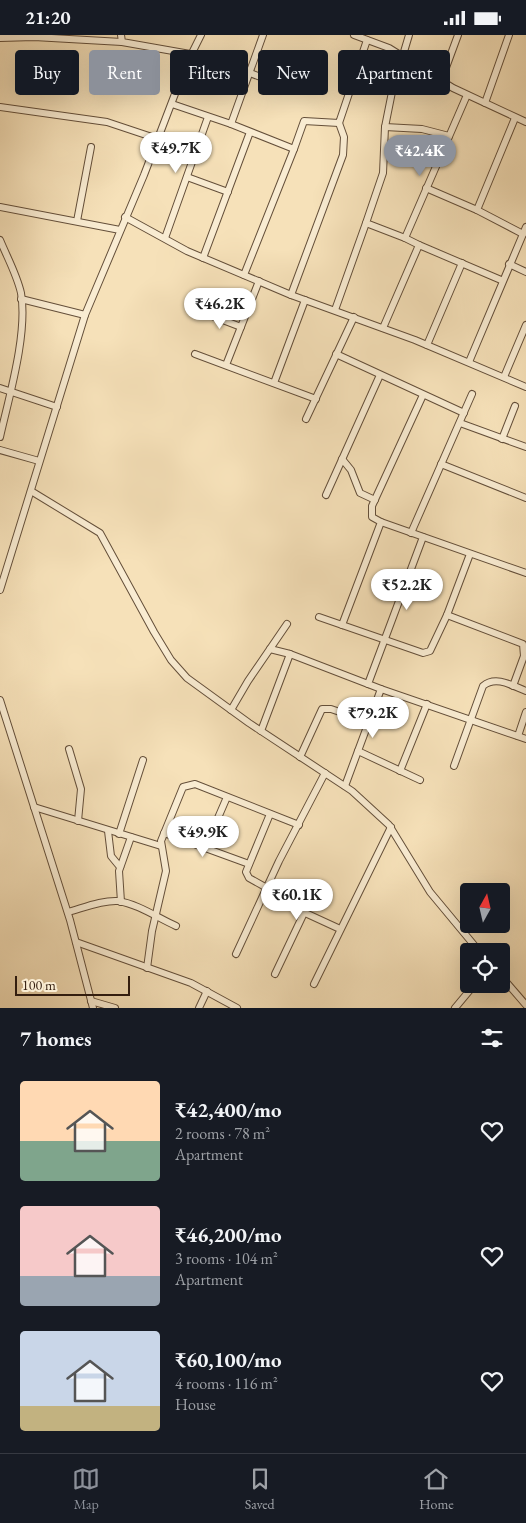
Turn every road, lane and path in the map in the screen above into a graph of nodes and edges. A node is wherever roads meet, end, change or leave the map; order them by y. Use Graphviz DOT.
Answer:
graph roads {
  1 [pos="200,35"];
  2 [pos="264,35"];
  3 [pos="355,35"];
  4 [pos="409,35"];
  5 [pos="458,35"];
  6 [pos="509,35"];
  7 [pos="0,38"];
  8 [pos="121,39"];
  9 [pos="368,40"];
  10 [pos="170,50"];
  11 [pos="192,50"];
  12 [pos="389,50"];
  13 [pos="404,50"];
  14 [pos="450,57"];
  15 [pos="250,73"];
  16 [pos="258,76"];
  17 [pos="450,86"];
  18 [pos="175,95"];
  19 [pos="393,95"];
  20 [pos="467,95"];
  21 [pos="485,103"];
  22 [pos="172,104"];
  23 [pos="0,107"];
  24 [pos="208,117"];
  25 [pos="515,118"];
  26 [pos="526,122"];
  27 [pos="339,123"];
  28 [pos="231,124"];
  29 [pos="385,127"];
  30 [pos="250,132"];
  31 [pos="449,136"];
  32 [pos="158,139"];
  33 [pos="91,147"];
  34 [pos="294,149"];
  35 [pos="186,177"];
  36 [pos="426,188"];
  37 [pos="228,193"];
  38 [pos="0,207"];
  39 [pos="477,210"];
  40 [pos="125,217"];
  41 [pos="77,221"];
  42 [pos="366,223"];
  43 [pos="526,227"];
  44 [pos="120,230"];
  45 [pos="523,234"];
  46 [pos="164,238"];
  47 [pos="405,238"];
  48 [pos="0,240"];
  49 [pos="419,245"];
  50 [pos="203,258"];
  51 [pos="462,263"];
  52 [pos="509,264"];
  53 [pos="526,273"];
  54 [pos="244,275"];
  55 [pos="259,281"];
  56 [pos="502,281"];
  57 [pos="291,295"];
  58 [pos="21,299"];
  59 [pos="305,300"];
  60 [pos="335,310"];
  61 [pos="207,314"];
  62 [pos="85,315"];
  63 [pos="354,317"];
  64 [pos="526,325"];
  65 [pos="241,327"];
  66 [pos="383,328"];
  67 [pos="427,345"];
  68 [pos="195,354"];
  69 [pos="336,355"];
  70 [pos="469,362"];
  71 [pos="226,365"];
  72 [pos="380,375"];
  73 [pos="504,377"];
  74 [pos="274,383"];
  75 [pos="526,387"];
  76 [pos="0,388"];
  77 [pos="10,391"];
  78 [pos="472,394"];
  79 [pos="422,395"];
  80 [pos="316,399"];
  81 [pos="516,406"];
  82 [pos="56,407"];
  83 [pos="464,413"];
  84 [pos="306,419"];
  85 [pos="460,423"];
  86 [pos="0,437"];
  87 [pos="502,439"];
  88 [pos="526,447"];
  89 [pos="0,450"];
  90 [pos="342,459"];
  91 [pos="39,461"];
  92 [pos="441,464"];
  93 [pos="31,491"];
  94 [pos="326,495"];
  95 [pos="526,498"];
  96 [pos="374,500"];
  97 [pos="381,522"];
  98 [pos="411,533"];
  99 [pos="423,537"];
  100 [pos="470,554"];
  101 [pos="526,573"];
  102 [pos="0,590"];
  103 [pos="447,615"];
  104 [pos="319,617"];
  105 [pos="287,624"];
  106 [pos="342,625"];
  107 [pos="385,640"];
  108 [pos="270,649"];
  109 [pos="290,654"];
  110 [pos="368,684"];
  111 [pos="512,686"];
  112 [pos="381,689"];
  113 [pos="526,691"];
  114 [pos="0,700"];
  115 [pos="427,704"];
  116 [pos="231,710"];
  117 [pos="2,711"];
  118 [pos="526,712"];
  119 [pos="472,720"];
  120 [pos="369,722"];
  121 [pos="261,731"];
  122 [pos="518,736"];
  123 [pos="526,739"];
  124 [pos="69,749"];
  125 [pos="358,751"];
  126 [pos="300,757"];
  127 [pos="143,760"];
  128 [pos="454,766"];
  129 [pos="400,771"];
  130 [pos="325,773"];
  131 [pos="420,781"];
  132 [pos="345,786"];
  133 [pos="227,797"];
  134 [pos="34,807"];
  135 [pos="270,814"];
  136 [pos="78,821"];
  137 [pos="299,825"];
  138 [pos="390,827"];
  139 [pos="108,831"];
  140 [pos="164,833"];
  141 [pos="119,834"];
  142 [pos="131,837"];
  143 [pos="161,846"];
  144 [pos="206,848"];
  145 [pos="250,864"];
  146 [pos="120,867"];
  147 [pos="265,891"];
  148 [pos="121,902"];
  149 [pos="68,912"];
  150 [pos="304,913"];
  151 [pos="155,917"];
  152 [pos="176,926"];
  153 [pos="340,929"];
  154 [pos="76,942"];
  155 [pos="472,943"];
  156 [pos="236,954"];
  157 [pos="147,968"];
  158 [pos="276,974"];
  159 [pos="314,984"];
  160 [pos="510,986"];
  161 [pos="207,991"];
  162 [pos="468,993"];
  163 [pos="91,1001"];
  164 [pos="526,1005"];
  165 [pos="93,1008"];
  166 [pos="115,1008"];
  167 [pos="199,1008"];
  168 [pos="237,1008"];
  169 [pos="455,1008"];
  1 -- 11 [label="street"];
  2 -- 15 [label="street"];
  3 -- 9 [label="street"];
  4 -- 13 [label="street"];
  5 -- 14 [label="street"];
  6 -- 21 [label="street"];
  7 -- 8 [label="street"];
  8 -- 10 [label="street"];
  9 -- 12 [label="street"];
  9 -- 27 [label="street"];
  15 -- 16 [label="street"];
  15 -- 28 [label="street"];
  17 -- 20 [label="street"];
  18 -- 22 [label="street"];
  19 -- 29 [label="street"];
  20 -- 21 [label="street"];
  20 -- 31 [label="street"];
  21 -- 25 [label="street"];
  22 -- 24 [label="street"];
  22 -- 32 [label="street"];
  23 -- 32 [label="street"];
  24 -- 28 [label="street"];
  24 -- 35 [label="street"];
  25 -- 26 [label="street"];
  25 -- 39 [label="street"];
  27 -- 34 [label="street"];
  27 -- 57 [label="street"];
  28 -- 30 [label="street"];
  29 -- 31 [label="street"];
  29 -- 42 [label="street"];
  30 -- 34 [label="street"];
  30 -- 37 [label="street"];
  31 -- 36 [label="street"];
  32 -- 40 [label="street"];
  33 -- 41 [label="street"];
  34 -- 54 [label="street"];
  35 -- 37 [label="street"];
  35 -- 46 [label="street"];
  36 -- 39 [label="street"];
  36 -- 47 [label="street"];
  37 -- 50 [label="street"];
  38 -- 41 [label="street"];
  39 -- 45 [label="street"];
  40 -- 44 [label="street"];
  40 -- 46 [label="street"];
  41 -- 44 [label="street"];
  42 -- 47 [label="street"];
  42 -- 60 [label="street"];
  43 -- 45 [label="street"];
  44 -- 62 [label="street"];
  45 -- 52 [label="street"];
  46 -- 50 [label="street"];
  47 -- 49 [label="street"];
  48 -- 58 [label="street"];
  49 -- 51 [label="street"];
  49 -- 66 [label="street"];
  50 -- 54 [label="street"];
  51 -- 56 [label="street"];
  51 -- 67 [label="street"];
  52 -- 53 [label="street"];
  52 -- 56 [label="street"];
  54 -- 55 [label="street"];
  55 -- 57 [label="street"];
  55 -- 65 [label="street"];
  56 -- 70 [label="street"];
  57 -- 59 [label="street"];
  58 -- 62 [label="street"];
  58 -- 77 [label="street"];
  59 -- 60 [label="street"];
  59 -- 74 [label="street"];
  60 -- 63 [label="street"];
  61 -- 65 [label="street"];
  62 -- 82 [label="street"];
  63 -- 66 [label="street"];
  63 -- 69 [label="street"];
  64 -- 73 [label="street"];
  65 -- 71 [label="street"];
  66 -- 67 [label="street"];
  67 -- 70 [label="street"];
  68 -- 71 [label="street"];
  69 -- 72 [label="street"];
  69 -- 80 [label="street"];
  70 -- 73 [label="street"];
  71 -- 74 [label="street"];
  72 -- 79 [label="street"];
  72 -- 90 [label="street"];
  73 -- 75 [label="street"];
  74 -- 80 [label="street"];
  76 -- 77 [label="street"];
  77 -- 82 [label="street"];
  77 -- 86 [label="street"];
  78 -- 83 [label="street"];
  79 -- 83 [label="street"];
  79 -- 96 [label="street"];
  80 -- 84 [label="street"];
  81 -- 87 [label="street"];
  82 -- 91 [label="street"];
  83 -- 85 [label="street"];
  85 -- 87 [label="street"];
  85 -- 92 [label="street"];
  87 -- 88 [label="street"];
  89 -- 91 [label="street"];
  90 -- 94 [label="street"];
  90 -- 96 [label="street"];
  91 -- 93 [label="street"];
  92 -- 95 [label="street"];
  92 -- 98 [label="street"];
  93 -- 102 [label="street"];
  93 -- 116 [label="street"];
  96 -- 97 [label="street"];
  97 -- 98 [label="street"];
  97 -- 106 [label="street"];
  98 -- 99 [label="street"];
  99 -- 100 [label="street"];
  99 -- 107 [label="street"];
  100 -- 101 [label="street"];
  100 -- 103 [label="street"];
  103 -- 107 [label="street"];
  103 -- 111 [label="street"];
  104 -- 106 [label="street"];
  105 -- 108 [label="street"];
  106 -- 107 [label="street"];
  107 -- 110 [label="street"];
  108 -- 109 [label="street"];
  108 -- 116 [label="street"];
  109 -- 110 [label="street"];
  109 -- 121 [label="street"];
  110 -- 112 [label="street"];
  111 -- 113 [label="street"];
  111 -- 119 [label="street"];
  112 -- 115 [label="street"];
  112 -- 120 [label="street"];
  114 -- 117 [label="street"];
  115 -- 119 [label="street"];
  115 -- 129 [label="street"];
  116 -- 121 [label="street"];
  117 -- 134 [label="street"];
  118 -- 122 [label="street"];
  119 -- 122 [label="street"];
  119 -- 128 [label="street"];
  120 -- 125 [label="street"];
  120 -- 126 [label="street"];
  121 -- 126 [label="street"];
  122 -- 123 [label="street"];
  124 -- 136 [label="street"];
  125 -- 129 [label="street"];
  125 -- 132 [label="street"];
  126 -- 130 [label="street"];
  127 -- 141 [label="street"];
  129 -- 131 [label="street"];
  130 -- 132 [label="street"];
  130 -- 137 [label="street"];
  132 -- 138 [label="street"];
  133 -- 135 [label="street"];
  133 -- 140 [label="street"];
  133 -- 144 [label="street"];
  134 -- 136 [label="street"];
  134 -- 149 [label="street"];
  135 -- 137 [label="street"];
  135 -- 145 [label="street"];
  136 -- 139 [label="street"];
  137 -- 147 [label="street"];
  138 -- 153 [label="street"];
  138 -- 155 [label="street"];
  139 -- 141 [label="street"];
  139 -- 146 [label="street"];
  140 -- 143 [label="street"];
  140 -- 144 [label="street"];
  141 -- 142 [label="street"];
  142 -- 143 [label="street"];
  142 -- 146 [label="street"];
  143 -- 151 [label="street"];
  144 -- 145 [label="street"];
  145 -- 147 [label="street"];
  146 -- 148 [label="street"];
  147 -- 150 [label="street"];
  147 -- 156 [label="street"];
  148 -- 149 [label="street"];
  148 -- 151 [label="street"];
  149 -- 154 [label="street"];
  150 -- 153 [label="street"];
  150 -- 158 [label="street"];
  151 -- 152 [label="street"];
  151 -- 157 [label="street"];
  153 -- 159 [label="street"];
  154 -- 157 [label="street"];
  154 -- 163 [label="street"];
  157 -- 161 [label="street"];
  160 -- 164 [label="street"];
  161 -- 167 [label="street"];
  161 -- 168 [label="street"];
  162 -- 169 [label="street"];
  163 -- 165 [label="street"];
  163 -- 166 [label="street"];
}
